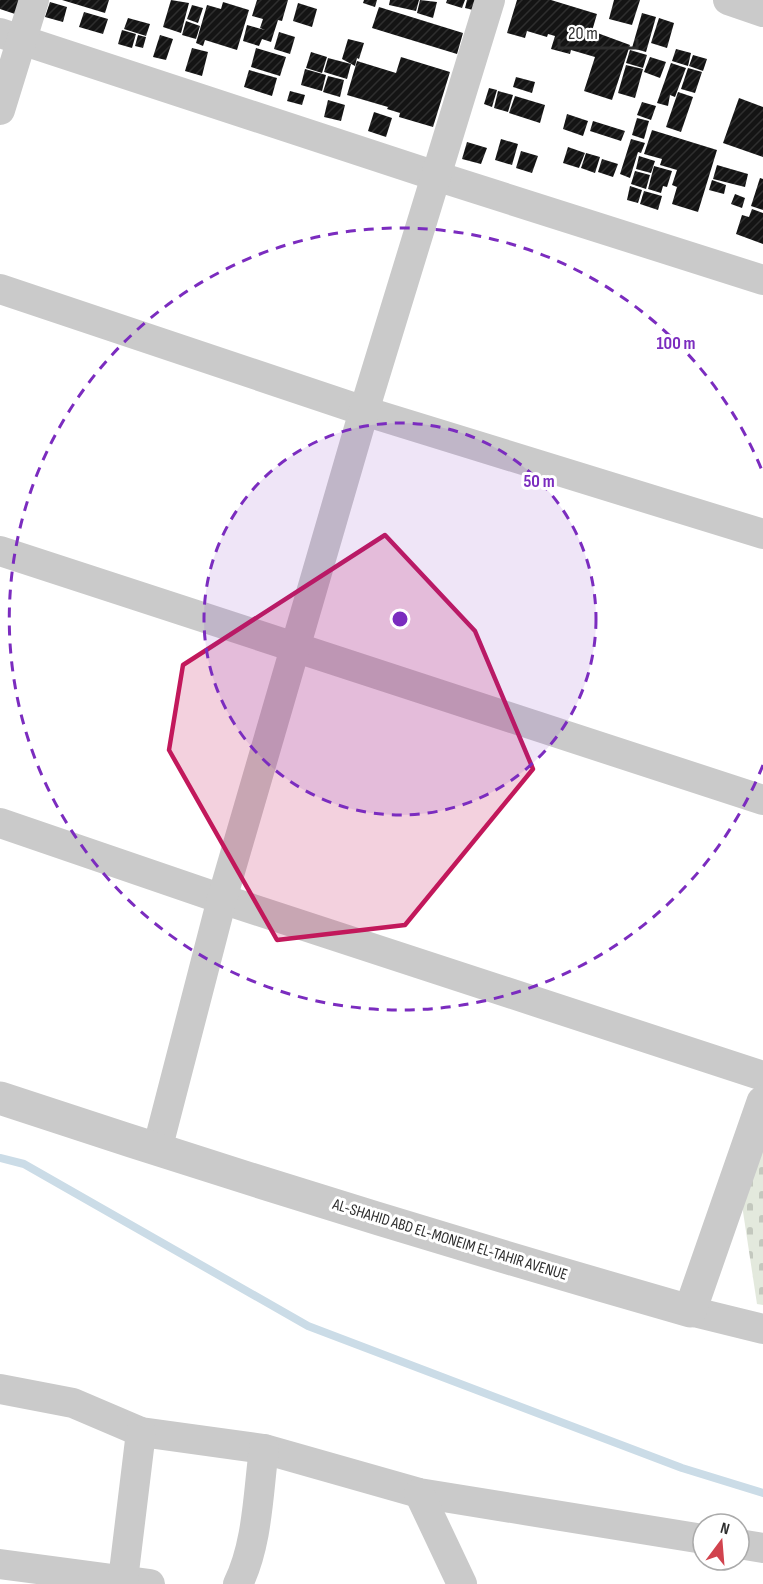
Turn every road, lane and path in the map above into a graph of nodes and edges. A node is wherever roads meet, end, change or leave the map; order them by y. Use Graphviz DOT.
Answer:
graph roads {
  1 [pos="34,0"];
  2 [pos="490,0"];
  3 [pos="728,0"];
  4 [pos="763,12"];
  5 [pos="11,36"];
  6 [pos="0,110"];
  7 [pos="436,176"];
  8 [pos="763,280"];
  9 [pos="0,289"];
  10 [pos="364,411"];
  11 [pos="763,534"];
  12 [pos="0,550"];
  13 [pos="296,646"];
  14 [pos="763,800"];
  15 [pos="0,823"];
  16 [pos="222,899"];
  17 [pos="763,1076"];
  18 [pos="0,1098"];
  19 [pos="763,1102"];
  20 [pos="157,1150"];
  21 [pos="690,1311"];
  22 [pos="763,1329"];
  23 [pos="0,1389"];
  24 [pos="141,1432"];
  25 [pos="264,1449"];
  26 [pos="419,1493"];
  27 [pos="691,1537"];
  28 [pos="0,1564"];
  29 [pos="136,1582"];
  30 [pos="238,1584"];
  31 [pos="462,1584"];
  1 -- 5 [label="street"];
  2 -- 7 [label="street"];
  3 -- 4 [label="street"];
  5 -- 6 [label="street"];
  5 -- 7 [label="street"];
  7 -- 8 [label="street"];
  7 -- 10 [label="street"];
  9 -- 10 [label="street"];
  10 -- 11 [label="street"];
  10 -- 13 [label="street"];
  12 -- 13 [label="street"];
  13 -- 14 [label="street"];
  13 -- 16 [label="street"];
  15 -- 16 [label="street"];
  16 -- 17 [label="street"];
  16 -- 20 [label="street"];
  18 -- 20 [label="street, AL-SHAHID ABD EL-MONEIM EL-TAHIR AVENUE"];
  19 -- 21 [label="street"];
  20 -- 21 [label="street, AL-SHAHID ABD EL-MONEIM EL-TAHIR AVENUE"];
  21 -- 22 [label="street"];
  23 -- 24 [label="street"];
  24 -- 25 [label="street"];
  24 -- 29 [label="street"];
  25 -- 26 [label="street"];
  25 -- 30 [label="street"];
  26 -- 27 [label="street"];
  26 -- 31 [label="street"];
  28 -- 29 [label="street"];
}
